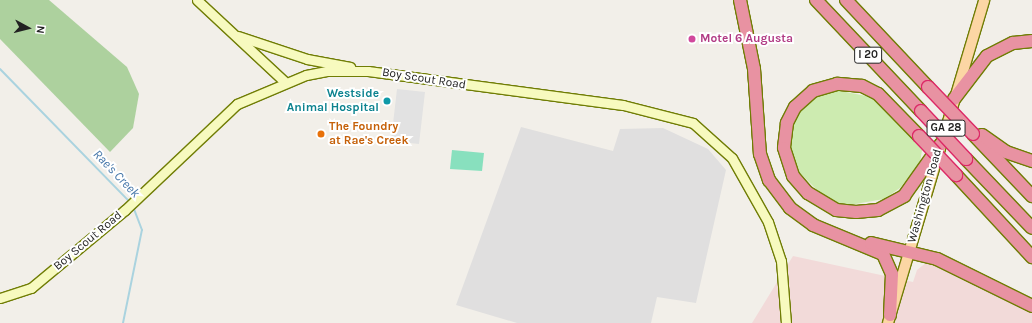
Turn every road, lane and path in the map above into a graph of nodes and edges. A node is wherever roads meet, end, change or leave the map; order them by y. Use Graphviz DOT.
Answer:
graph roads {
  1 [pos="197,0"];
  2 [pos="740,0"];
  3 [pos="816,0"];
  4 [pos="846,0"];
  5 [pos="984,0"];
  6 [pos="238,36"];
  7 [pos="1032,41"];
  8 [pos="368,71"];
  9 [pos="284,81"];
  10 [pos="954,99"];
  11 [pos="974,131"];
  12 [pos="941,144"];
  13 [pos="1032,161"];
  14 [pos="1032,196"];
  15 [pos="813,225"];
  16 [pos="1032,228"];
  17 [pos="909,252"];
  18 [pos="1032,257"];
  19 [pos="0,298"];
  20 [pos="1032,306"];
  21 [pos="889,319"];
  22 [pos="786,323"];
  1 -- 6 [label="street"];
  2 -- 15 [label="highway"];
  3 -- 16 [label="highway, I 20, bridge"];
  4 -- 11 [label="highway, I 20, bridge"];
  5 -- 10 [label="main road, Washington Road / GA 28"];
  6 -- 8 [label="street"];
  6 -- 9 [label="street"];
  7 -- 10 [label="highway"];
  8 -- 9 [label="street, Boy Scout Road"];
  8 -- 22 [label="street, Boy Scout Road"];
  9 -- 19 [label="street, Boy Scout Road"];
  10 -- 12 [label="main road, Washington Road / GA 28"];
  11 -- 13 [label="highway"];
  11 -- 14 [label="highway, I 20"];
  12 -- 17 [label="main road, Washington Road / GA 28"];
  12 -- 18 [label="highway, bridge"];
  15 -- 17 [label="highway"];
  15 -- 21 [label="highway"];
  17 -- 20 [label="highway"];
  17 -- 21 [label="main road, Washington Road / GA 28"];
}
